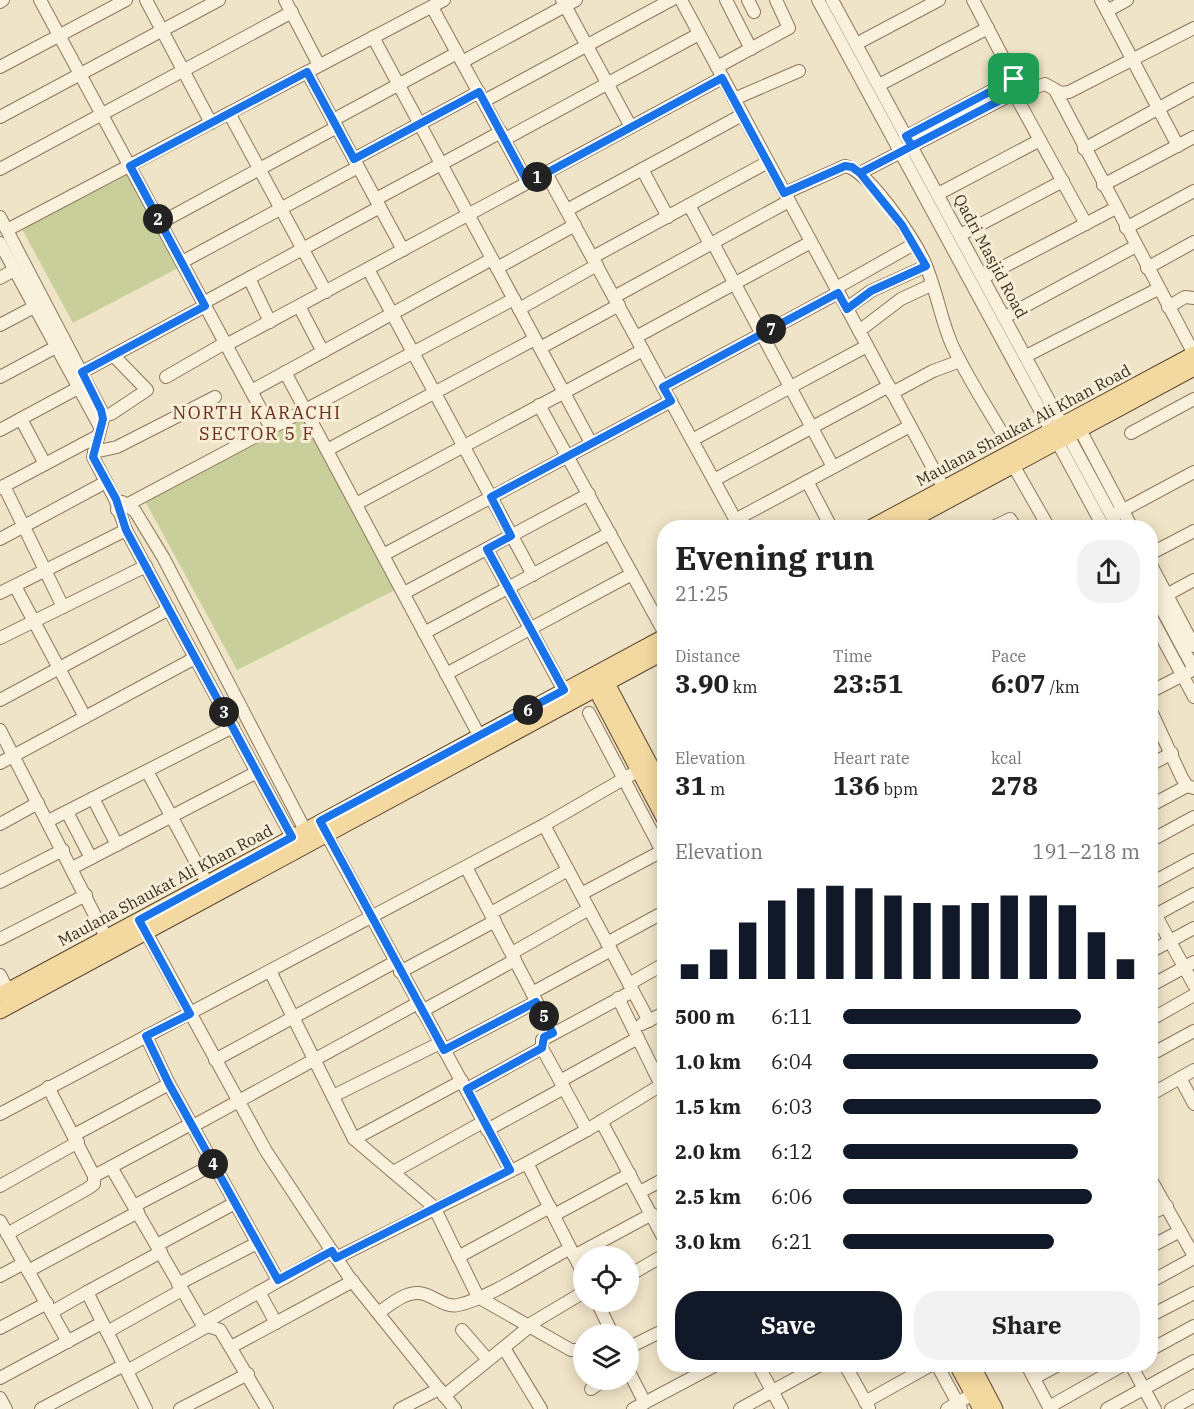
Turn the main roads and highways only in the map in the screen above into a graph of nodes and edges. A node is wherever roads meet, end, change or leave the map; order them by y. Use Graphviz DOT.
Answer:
graph roads {
  1 [pos="1194,354"];
  2 [pos="1194,368"];
  3 [pos="1066,430"];
  4 [pos="946,494"];
  5 [pos="888,520"];
  6 [pos="909,520"];
  7 [pos="657,642"];
  8 [pos="657,655"];
  9 [pos="598,680"];
  10 [pos="657,776"];
  11 [pos="657,805"];
  12 [pos="323,827"];
  13 [pos="143,926"];
  14 [pos="4,993"];
  15 [pos="0,1011"];
  16 [pos="961,1372"];
  17 [pos="976,1372"];
  18 [pos="981,1409"];
  19 [pos="995,1409"];
  1 -- 3 [label="main road, Maulana Shaukat Ali Khan Road"];
  2 -- 3 [label="main road, Maulana Shaukat Ali Khan Road"];
  3 -- 4 [label="main road, Maulana Shaukat Ali Khan Road"];
  3 -- 4 [label="main road, Maulana Shaukat Ali Khan Road"];
  4 -- 5 [label="main road, Maulana Shaukat Ali Khan Road"];
  4 -- 6 [label="main road, Maulana Shaukat Ali Khan Road"];
  7 -- 9 [label="main road, Maulana Shaukat Ali Khan Road"];
  8 -- 9 [label="main road, Maulana Shaukat Ali Khan Road"];
  9 -- 10 [label="main road"];
  9 -- 11 [label="main road"];
  9 -- 12 [label="main road, Maulana Shaukat Ali Khan Road"];
  9 -- 12 [label="main road, Maulana Shaukat Ali Khan Road"];
  12 -- 13 [label="main road, Maulana Shaukat Ali Khan Road"];
  12 -- 13 [label="main road, Maulana Shaukat Ali Khan Road"];
  13 -- 14 [label="main road, Maulana Shaukat Ali Khan Road"];
  13 -- 15 [label="main road, Maulana Shaukat Ali Khan Road"];
  16 -- 18 [label="main road"];
  17 -- 19 [label="main road"];
}
